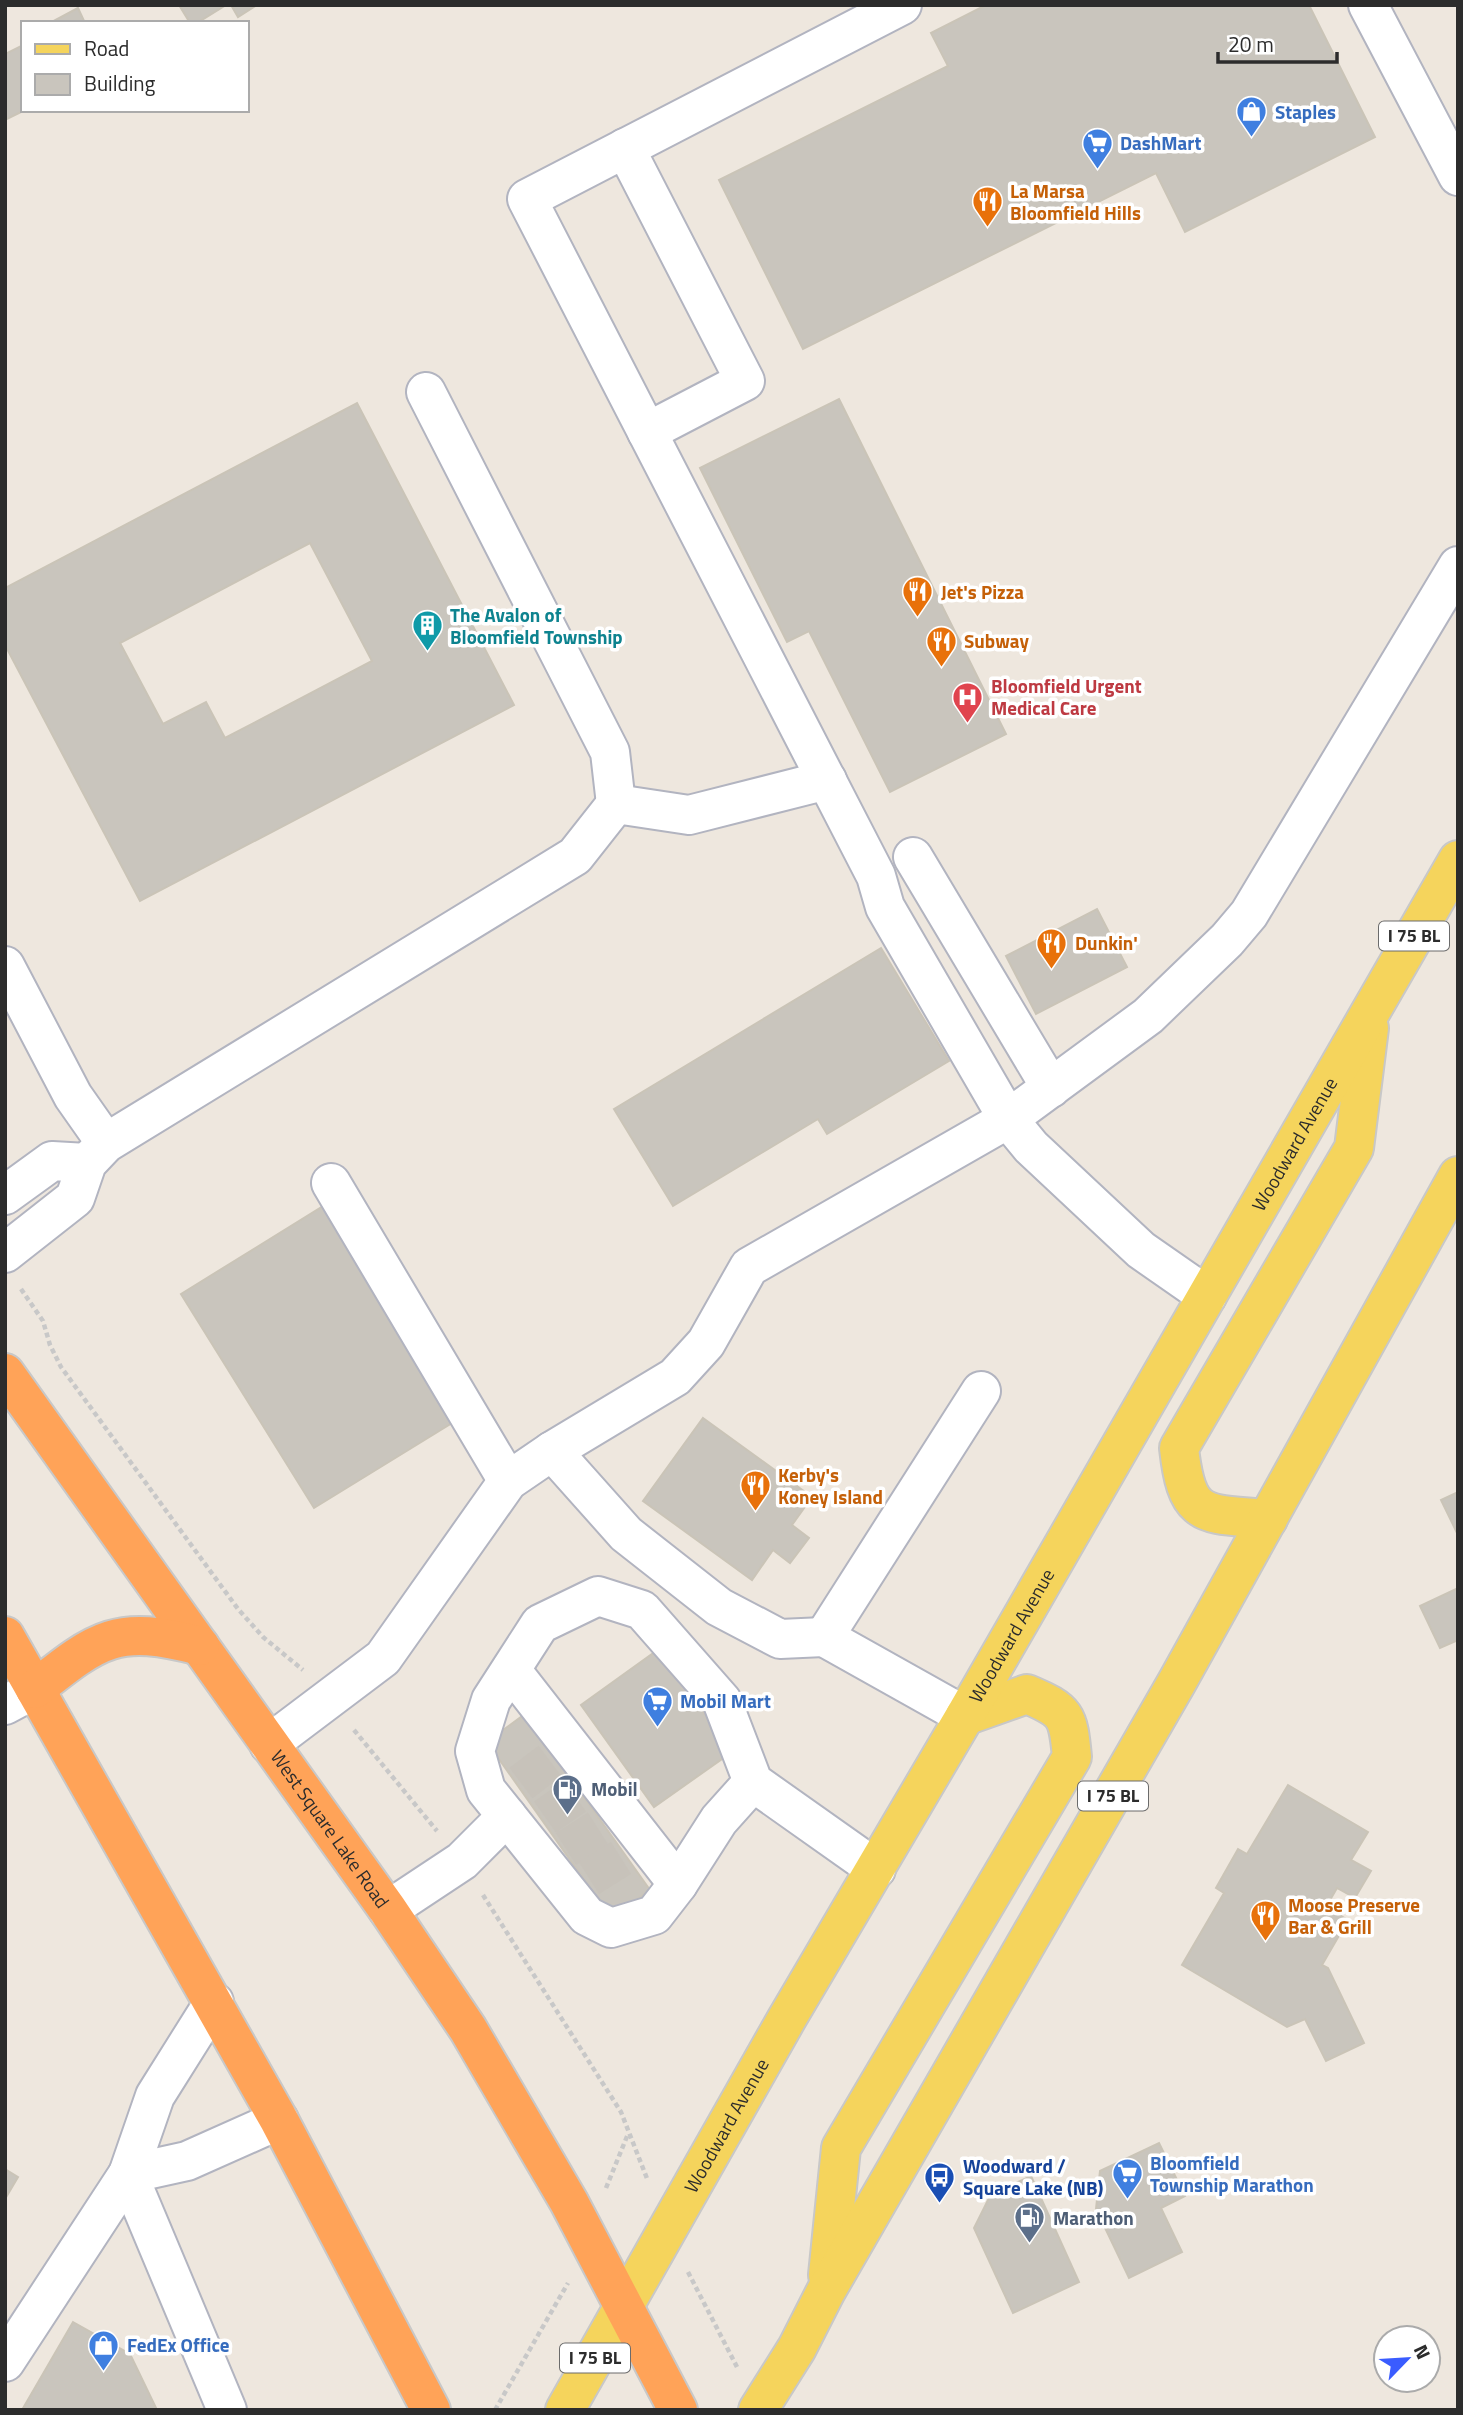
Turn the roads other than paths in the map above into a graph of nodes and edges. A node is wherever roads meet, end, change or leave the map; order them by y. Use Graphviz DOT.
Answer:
graph roads {
  1 [pos="902,5"];
  2 [pos="1368,5"];
  3 [pos="625,148"];
  4 [pos="1458,176"];
  5 [pos="426,392"];
  6 [pos="647,432"];
  7 [pos="1458,566"];
  8 [pos="827,780"];
  9 [pos="615,804"];
  10 [pos="913,857"];
  11 [pos="1458,860"];
  12 [pos="970,953"];
  13 [pos="5,965"];
  14 [pos="927,978"];
  15 [pos="1371,1012"];
  16 [pos="1051,1087"];
  17 [pos="1008,1119"];
  18 [pos="97,1153"];
  19 [pos="1458,1176"];
  20 [pos="331,1183"];
  21 [pos="5,1195"];
  22 [pos="5,1253"];
  23 [pos="1207,1296"];
  24 [pos="5,1373"];
  25 [pos="981,1391"];
  26 [pos="552,1451"];
  27 [pos="508,1481"];
  28 [pos="1268,1519"];
  29 [pos="5,1636"];
  30 [pos="824,1637"];
  31 [pos="200,1646"];
  32 [pos="511,1670"];
  33 [pos="20,1697"];
  34 [pos="965,1716"];
  35 [pos="269,1744"];
  36 [pos="753,1782"];
  37 [pos="542,1793"];
  38 [pos="876,1869"];
  39 [pos="678,1884"];
  40 [pos="388,1910"];
  41 [pos="214,2002"];
  42 [pos="279,2120"];
  43 [pos="128,2174"];
  44 [pos="826,2291"];
  45 [pos="624,2306"];
  46 [pos="5,2362"];
  47 [pos="227,2410"];
  48 [pos="431,2410"];
  49 [pos="565,2410"];
  50 [pos="678,2410"];
  51 [pos="758,2410"];
  1 -- 3 [label="lane"];
  2 -- 4 [label="lane"];
  3 -- 6 [label="lane"];
  3 -- 6 [label="lane"];
  5 -- 9 [label="lane"];
  6 -- 8 [label="lane"];
  7 -- 16 [label="lane"];
  8 -- 9 [label="lane"];
  8 -- 14 [label="lane"];
  9 -- 18 [label="lane"];
  10 -- 12 [label="lane"];
  11 -- 15 [label="main road, Woodward Avenue / I 75 BL"];
  12 -- 14 [label="lane"];
  12 -- 16 [label="lane"];
  13 -- 18 [label="lane"];
  14 -- 17 [label="lane"];
  15 -- 23 [label="main road, Woodward Avenue / I 75 BL"];
  15 -- 28 [label="main road"];
  16 -- 17 [label="lane"];
  17 -- 23 [label="lane"];
  17 -- 26 [label="lane"];
  18 -- 21 [label="lane"];
  18 -- 22 [label="lane"];
  19 -- 28 [label="main road, I 75 BL"];
  20 -- 27 [label="lane"];
  23 -- 34 [label="main road, Woodward Avenue / I 75 BL"];
  24 -- 31 [label="highway, West Square Lake Road"];
  25 -- 30 [label="lane"];
  26 -- 27 [label="lane"];
  26 -- 30 [label="lane"];
  27 -- 35 [label="lane"];
  28 -- 44 [label="main road, I 75 BL"];
  29 -- 33 [label="highway"];
  30 -- 34 [label="lane"];
  31 -- 33 [label="highway"];
  31 -- 35 [label="highway, West Square Lake Road"];
  32 -- 36 [label="lane"];
  32 -- 37 [label="lane"];
  32 -- 37 [label="lane"];
  33 -- 41 [label="highway"];
  34 -- 38 [label="main road, Woodward Avenue / I 75 BL"];
  34 -- 44 [label="main road"];
  35 -- 40 [label="highway, West Square Lake Road"];
  36 -- 38 [label="lane"];
  36 -- 39 [label="lane"];
  37 -- 39 [label="lane"];
  37 -- 39 [label="lane"];
  37 -- 40 [label="lane"];
  38 -- 45 [label="main road, Woodward Avenue / I 75 BL"];
  40 -- 45 [label="highway, West Square Lake Road"];
  41 -- 42 [label="highway"];
  41 -- 43 [label="lane"];
  42 -- 43 [label="lane"];
  42 -- 48 [label="highway"];
  43 -- 46 [label="lane"];
  43 -- 47 [label="lane"];
  44 -- 51 [label="main road, I 75 BL"];
  45 -- 49 [label="main road, Woodward Avenue / I 75 BL"];
  45 -- 50 [label="highway, West Square Lake Road"];
}
